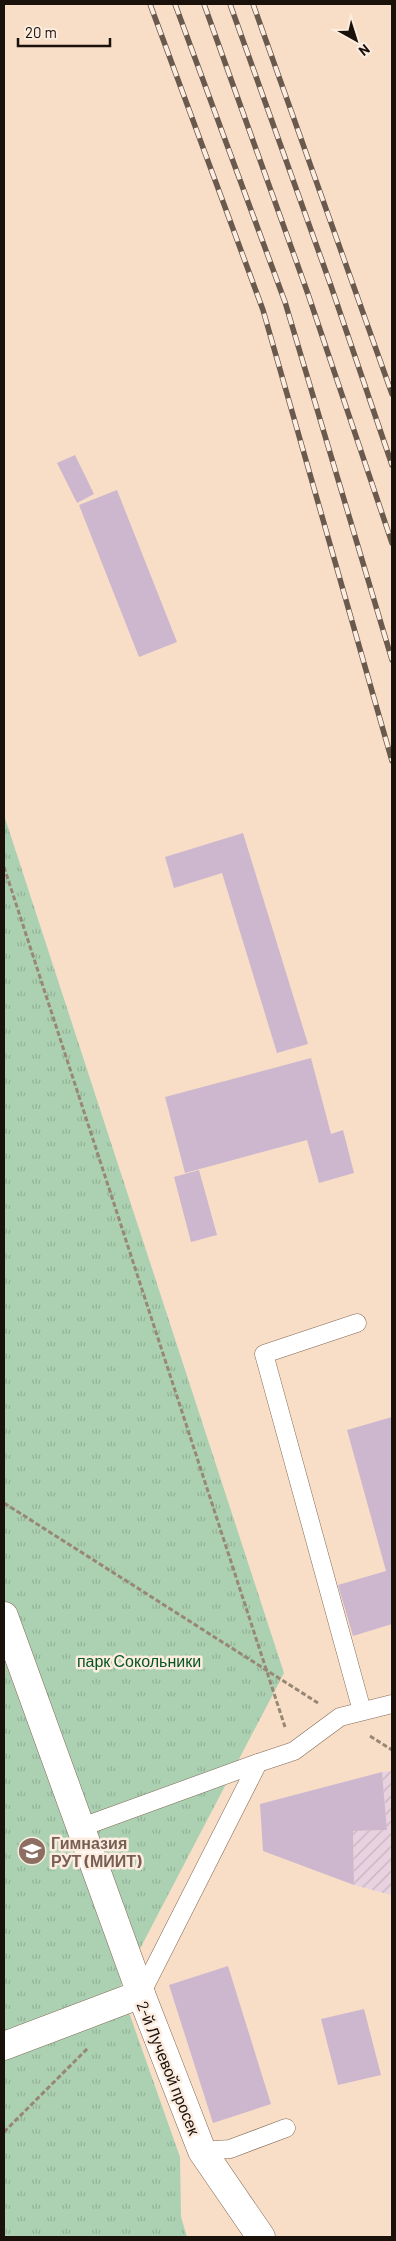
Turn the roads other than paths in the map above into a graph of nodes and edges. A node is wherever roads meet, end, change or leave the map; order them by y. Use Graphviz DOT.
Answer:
graph roads {
  1 [pos="357,1323"];
  2 [pos="4,1616"];
  3 [pos="392,1704"];
  4 [pos="362,1711"];
  5 [pos="258,1764"];
  6 [pos="82,1827"];
  7 [pos="141,1994"];
  8 [pos="4,2046"];
  9 [pos="286,2128"];
  10 [pos="202,2151"];
  11 [pos="261,2237"];
  1 -- 4 [label="lane"];
  2 -- 6 [label="street"];
  3 -- 4 [label="lane"];
  4 -- 5 [label="lane"];
  5 -- 6 [label="lane"];
  5 -- 7 [label="lane"];
  6 -- 7 [label="street"];
  7 -- 8 [label="street, 2-й Лучевой просек"];
  7 -- 10 [label="street, 2-й Лучевой просек"];
  9 -- 10 [label="lane"];
  10 -- 11 [label="street, 2-й Лучевой просек"];
}
